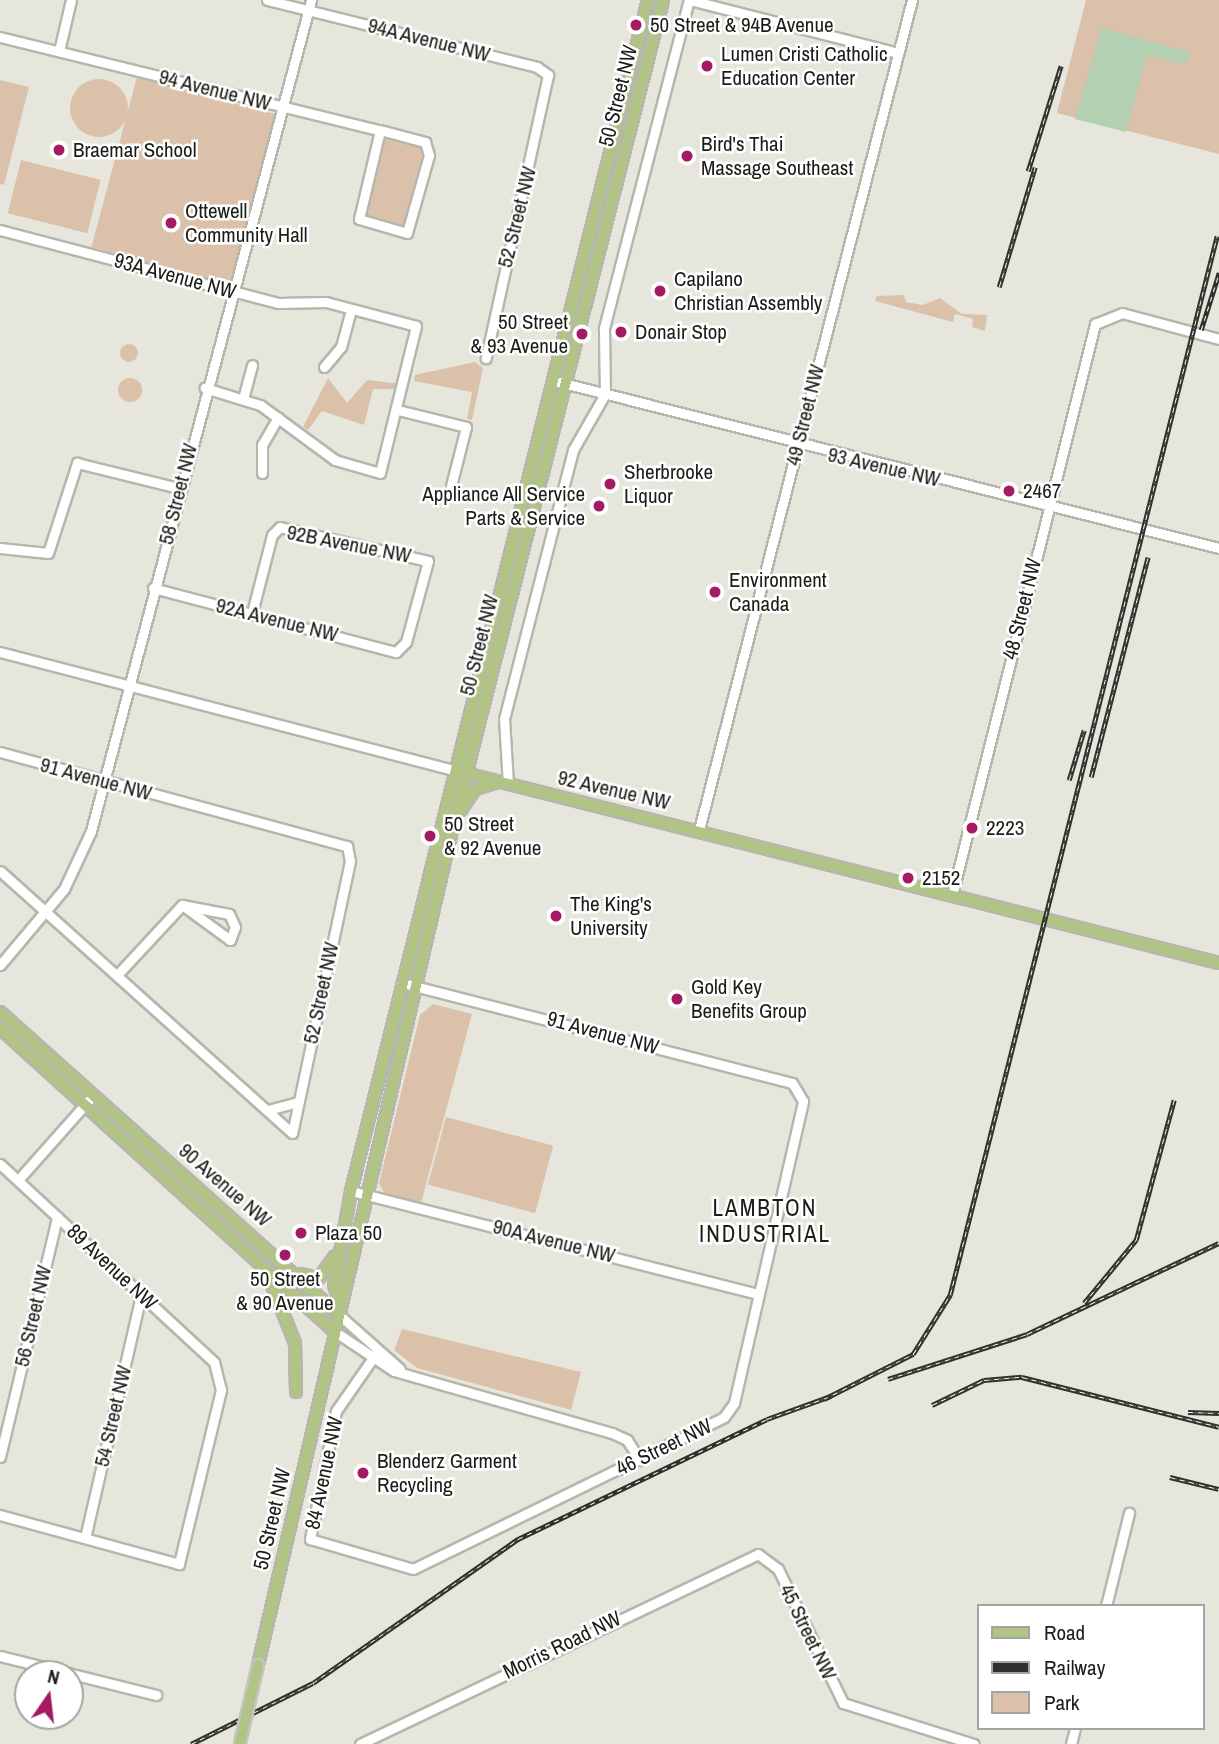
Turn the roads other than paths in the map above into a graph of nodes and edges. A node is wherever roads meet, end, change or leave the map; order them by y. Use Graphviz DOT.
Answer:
graph roads {
  1 [pos="71,0"];
  2 [pos="267,0"];
  3 [pos="648,0"];
  4 [pos="663,0"];
  5 [pos="689,0"];
  6 [pos="912,0"];
  7 [pos="310,5"];
  8 [pos="0,37"];
  9 [pos="59,51"];
  10 [pos="898,53"];
  11 [pos="548,75"];
  12 [pos="285,107"];
  13 [pos="380,130"];
  14 [pos="0,230"];
  15 [pos="231,290"];
  16 [pos="351,309"];
  17 [pos="1219,338"];
  18 [pos="486,358"];
  19 [pos="252,365"];
  20 [pos="324,367"];
  21 [pos="551,380"];
  22 [pos="565,384"];
  23 [pos="205,388"];
  24 [pos="605,394"];
  25 [pos="243,399"];
  26 [pos="398,410"];
  27 [pos="278,416"];
  28 [pos="798,446"];
  29 [pos="262,473"];
  30 [pos="451,486"];
  31 [pos="179,488"];
  32 [pos="1048,506"];
  33 [pos="0,548"];
  34 [pos="1219,548"];
  35 [pos="153,588"];
  36 [pos="252,613"];
  37 [pos="400,651"];
  38 [pos="0,652"];
  39 [pos="129,685"];
  40 [pos="0,752"];
  41 [pos="452,770"];
  42 [pos="466,773"];
  43 [pos="104,780"];
  44 [pos="504,783"];
  45 [pos="454,822"];
  46 [pos="699,830"];
  47 [pos="351,854"];
  48 [pos="0,871"];
  49 [pos="951,895"];
  50 [pos="182,905"];
  51 [pos="47,912"];
  52 [pos="1219,963"];
  53 [pos="0,965"];
  54 [pos="117,975"];
  55 [pos="402,983"];
  56 [pos="415,986"];
  57 [pos="0,1012"];
  58 [pos="0,1028"];
  59 [pos="801,1090"];
  60 [pos="89,1099"];
  61 [pos="297,1102"];
  62 [pos="268,1110"];
  63 [pos="0,1164"];
  64 [pos="18,1180"];
  65 [pos="351,1191"];
  66 [pos="365,1194"];
  67 [pos="57,1217"];
  68 [pos="337,1252"];
  69 [pos="295,1272"];
  70 [pos="266,1274"];
  71 [pos="757,1294"];
  72 [pos="141,1295"];
  73 [pos="338,1308"];
  74 [pos="334,1331"];
  75 [pos="375,1356"];
  76 [pos="296,1392"];
  77 [pos="0,1409"];
  78 [pos="10,1412"];
  79 [pos="0,1457"];
  80 [pos="640,1460"];
  81 [pos="1129,1513"];
  82 [pos="0,1515"];
  83 [pos="85,1538"];
  84 [pos="766,1556"];
  85 [pos="412,1569"];
  86 [pos="1106,1604"];
  87 [pos="0,1656"];
  88 [pos="156,1695"];
  89 [pos="967,1743"];
  90 [pos="240,1744"];
  91 [pos="360,1744"];
  1 -- 9 [label="street"];
  2 -- 7 [label="street, 94A Avenue NW"];
  3 -- 21 [label="main road, 50 Street NW"];
  4 -- 22 [label="main road, 50 Street NW"];
  5 -- 10 [label="street"];
  5 -- 24 [label="street, 50 Street NW"];
  6 -- 10 [label="street, 49 Street NW"];
  7 -- 11 [label="street, 94A Avenue NW"];
  7 -- 12 [label="street, 58 Street NW"];
  8 -- 9 [label="street, 94 Avenue NW"];
  9 -- 12 [label="street, 94 Avenue NW"];
  10 -- 28 [label="street, 49 Street NW"];
  11 -- 18 [label="street, 52 Street NW"];
  12 -- 13 [label="street, 94 Avenue NW"];
  12 -- 15 [label="street, 58 Street NW"];
  13 -- 13 [label="street, 94 Avenue NW"];
  14 -- 15 [label="street, 93A Avenue NW"];
  15 -- 16 [label="street, 93A Avenue NW"];
  15 -- 23 [label="street, 58 Street NW"];
  16 -- 20 [label="street"];
  16 -- 26 [label="street, 93A Avenue NW"];
  17 -- 32 [label="street, 48 Street NW"];
  19 -- 25 [label="street"];
  21 -- 22 [label="street, 93 Avenue NW"];
  21 -- 41 [label="main road, 50 Street NW"];
  22 -- 24 [label="street, 93 Avenue NW"];
  22 -- 42 [label="main road, 50 Street NW"];
  23 -- 25 [label="street"];
  23 -- 31 [label="street, 58 Street NW"];
  24 -- 28 [label="street, 93 Avenue NW"];
  24 -- 44 [label="street, 50 Street NW"];
  25 -- 27 [label="street"];
  26 -- 27 [label="street"];
  26 -- 30 [label="street"];
  27 -- 29 [label="street"];
  28 -- 32 [label="street, 93 Avenue NW"];
  28 -- 46 [label="street, 49 Street NW"];
  31 -- 33 [label="street"];
  31 -- 35 [label="street, 58 Street NW"];
  32 -- 34 [label="street, 93 Avenue NW"];
  32 -- 49 [label="street, 48 Street NW"];
  35 -- 36 [label="street, 92A Avenue NW"];
  35 -- 39 [label="street, 58 Street NW"];
  36 -- 37 [label="street, 92A Avenue NW"];
  36 -- 37 [label="street, 92B Avenue NW"];
  38 -- 39 [label="street, 92 Avenue NW"];
  39 -- 41 [label="street, 92 Avenue NW"];
  39 -- 43 [label="street, 58 Street NW"];
  40 -- 43 [label="street, 91 Avenue NW"];
  41 -- 42 [label="main road, 92 Avenue NW"];
  41 -- 55 [label="main road, 50 Street NW"];
  42 -- 44 [label="main road, 92 Avenue NW"];
  42 -- 45 [label="main road, 50 Street NW"];
  43 -- 47 [label="street, 91 Avenue NW"];
  43 -- 51 [label="street, 58 Street NW"];
  44 -- 45 [label="main road"];
  44 -- 46 [label="main road, 92 Avenue NW"];
  45 -- 56 [label="main road, 50 Street NW"];
  46 -- 49 [label="main road, 92 Avenue NW"];
  47 -- 61 [label="street, 52 Street NW"];
  48 -- 51 [label="street"];
  49 -- 52 [label="main road, 92 Avenue NW"];
  50 -- 50 [label="street"];
  50 -- 54 [label="street"];
  51 -- 53 [label="street, 58 Street NW"];
  51 -- 54 [label="street"];
  54 -- 62 [label="street"];
  55 -- 56 [label="street, 91 Avenue NW"];
  55 -- 65 [label="main road, 50 Street NW"];
  56 -- 59 [label="street, 91 Avenue NW"];
  56 -- 66 [label="main road, 50 Street NW"];
  57 -- 60 [label="main road, 90 Avenue NW"];
  58 -- 60 [label="main road, 90 Avenue NW"];
  59 -- 71 [label="street, 46 Street NW"];
  60 -- 64 [label="street"];
  60 -- 69 [label="main road, 90 Avenue NW"];
  60 -- 70 [label="main road, 90 Avenue NW"];
  61 -- 62 [label="street"];
  61 -- 62 [label="street, 52 Street NW"];
  63 -- 64 [label="street, 89 Avenue NW"];
  64 -- 67 [label="street, 89 Avenue NW"];
  65 -- 66 [label="street, 90A Avenue NW"];
  65 -- 68 [label="main road, 50 Street NW"];
  66 -- 71 [label="street, 90A Avenue NW"];
  66 -- 73 [label="main road, 50 Street NW"];
  67 -- 72 [label="street, 89 Avenue NW"];
  67 -- 78 [label="street, 56 Street NW"];
  68 -- 69 [label="main road"];
  68 -- 73 [label="main road, 50 Street NW"];
  69 -- 73 [label="main road, 90 Avenue NW"];
  70 -- 74 [label="main road, 90 Avenue NW"];
  70 -- 76 [label="main road"];
  71 -- 80 [label="street, 46 Street NW"];
  72 -- 83 [label="street, 54 Street NW"];
  72 -- 83 [label="street, 89 Avenue NW"];
  73 -- 74 [label="main road, 50 Street NW"];
  73 -- 75 [label="street, 90 Avenue NW"];
  74 -- 75 [label="street, 90 Avenue NW"];
  74 -- 90 [label="main road, 50 Street NW, bridge"];
  75 -- 80 [label="street, 90 Avenue NW"];
  75 -- 85 [label="street, 84 Avenue NW"];
  77 -- 78 [label="street"];
  78 -- 79 [label="street, 56 Street NW"];
  80 -- 85 [label="street, 46 Street NW"];
  81 -- 86 [label="street"];
  82 -- 83 [label="street"];
  84 -- 89 [label="street, 45 Street NW"];
  84 -- 91 [label="street, Morris Road NW"];
  87 -- 88 [label="street"];
}
